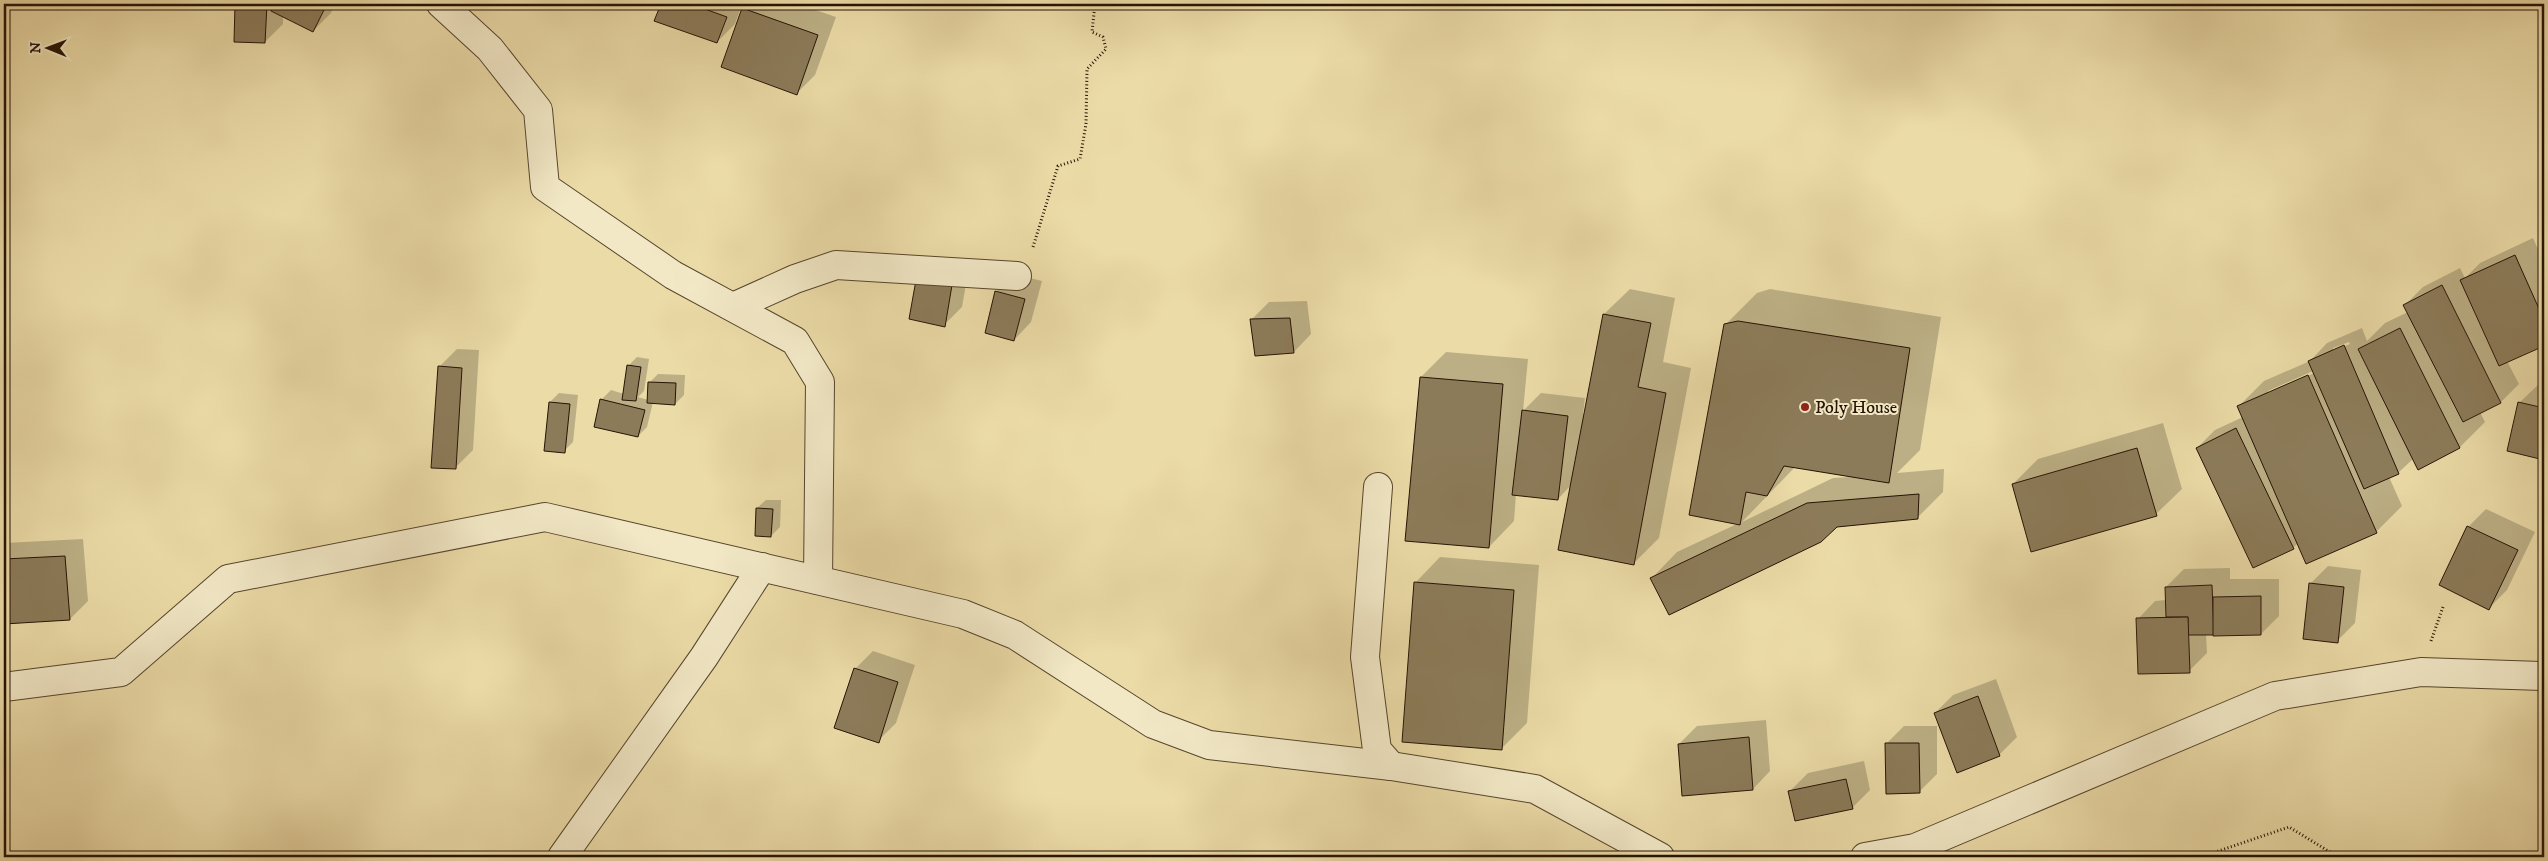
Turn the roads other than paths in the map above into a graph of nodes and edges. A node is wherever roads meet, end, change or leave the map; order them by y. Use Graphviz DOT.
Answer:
graph roads {
  1 [pos="441,4"];
  2 [pos="1018,276"];
  3 [pos="733,307"];
  4 [pos="1378,487"];
  5 [pos="762,567"];
  6 [pos="818,580"];
  7 [pos="2544,676"];
  8 [pos="4,687"];
  9 [pos="1391,766"];
  10 [pos="562,857"];
  11 [pos="1660,857"];
  12 [pos="1865,857"];
  1 -- 3 [label="street"];
  2 -- 3 [label="street"];
  3 -- 6 [label="street"];
  4 -- 9 [label="street"];
  5 -- 6 [label="street"];
  5 -- 8 [label="street"];
  5 -- 10 [label="street"];
  6 -- 9 [label="street"];
  7 -- 12 [label="street"];
  9 -- 11 [label="street"];
}
